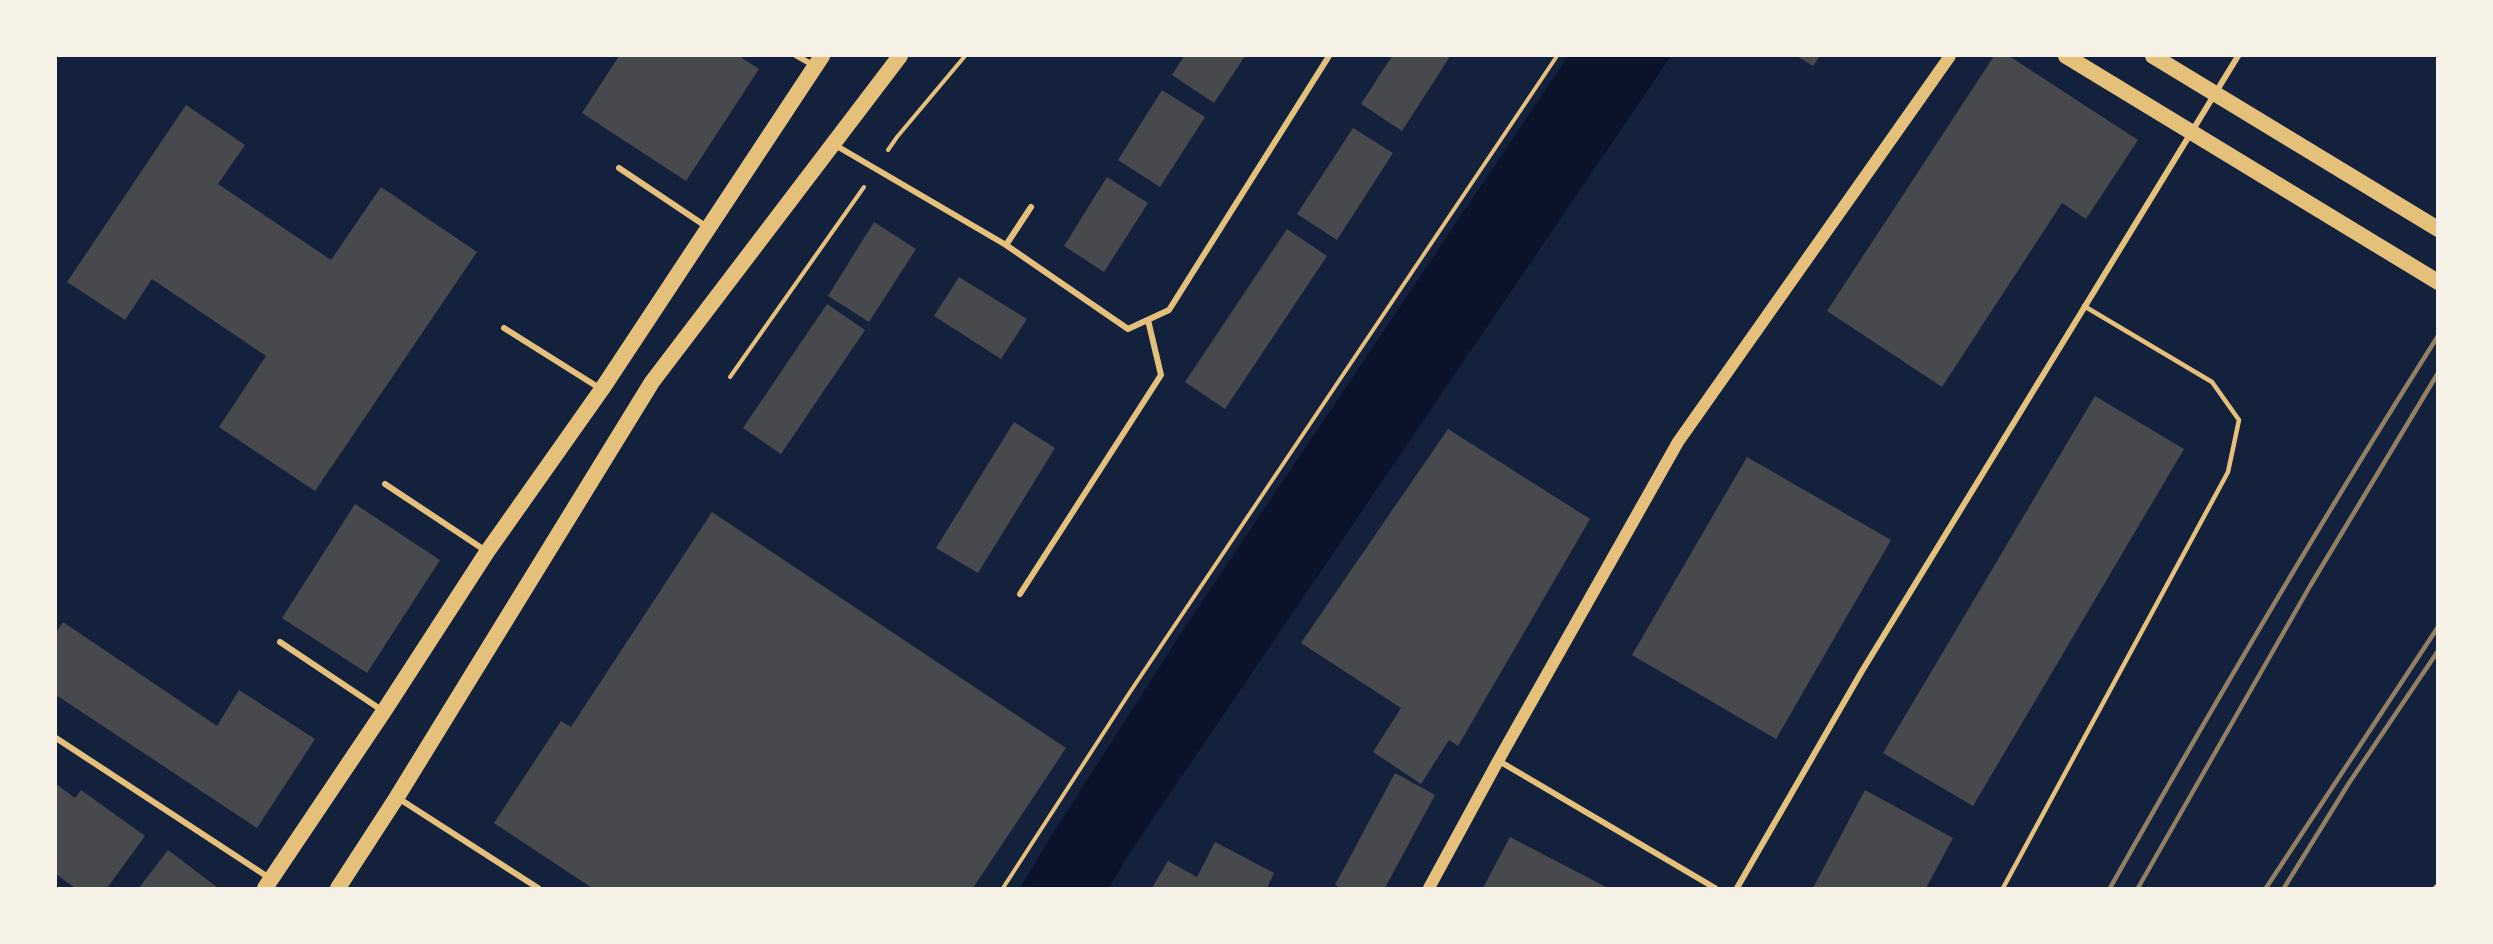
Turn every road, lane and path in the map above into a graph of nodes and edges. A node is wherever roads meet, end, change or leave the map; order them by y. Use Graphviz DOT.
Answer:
graph roads {
  1 [pos="797,56"];
  2 [pos="900,56"];
  3 [pos="965,56"];
  4 [pos="1329,56"];
  5 [pos="1557,56"];
  6 [pos="1950,56"];
  7 [pos="2066,56"];
  8 [pos="2153,56"];
  9 [pos="2238,56"];
  10 [pos="818,61"];
  11 [pos="834,145"];
  12 [pos="619,168"];
  13 [pos="876,170"];
  14 [pos="1031,207"];
  15 [pos="708,228"];
  16 [pos="2438,229"];
  17 [pos="1006,245"];
  18 [pos="2438,282"];
  19 [pos="2084,306"];
  20 [pos="1148,320"];
  21 [pos="504,328"];
  22 [pos="729,377"];
  23 [pos="602,389"];
  24 [pos="385,484"];
  25 [pos="487,552"];
  26 [pos="1020,594"];
  27 [pos="280,642"];
  28 [pos="384,711"];
  29 [pos="56,738"];
  30 [pos="1498,760"];
  31 [pos="397,797"];
  32 [pos="268,884"];
  33 [pos="338,888"];
  34 [pos="538,888"];
  35 [pos="1003,888"];
  36 [pos="1429,888"];
  37 [pos="1715,888"];
  38 [pos="1737,888"];
  39 [pos="2003,888"];
  1 -- 10 [label="street"];
  2 -- 11 [label="highway"];
  3 -- 13 [label="path"];
  4 -- 20 [label="street"];
  5 -- 35 [label="path"];
  6 -- 30 [label="main road"];
  7 -- 18 [label="highway"];
  8 -- 16 [label="highway"];
  9 -- 19 [label="street"];
  10 -- 15 [label="highway"];
  11 -- 13 [label="street"];
  11 -- 31 [label="highway"];
  12 -- 15 [label="street"];
  13 -- 17 [label="street"];
  13 -- 22 [label="path"];
  14 -- 17 [label="street"];
  15 -- 23 [label="highway"];
  17 -- 20 [label="street"];
  19 -- 38 [label="street"];
  19 -- 39 [label="lane"];
  20 -- 26 [label="street"];
  21 -- 23 [label="street"];
  23 -- 25 [label="highway"];
  24 -- 25 [label="street"];
  25 -- 28 [label="highway"];
  27 -- 28 [label="street"];
  28 -- 32 [label="highway"];
  29 -- 32 [label="street"];
  30 -- 36 [label="main road"];
  30 -- 37 [label="street"];
  31 -- 33 [label="highway"];
  31 -- 34 [label="street"];
}
